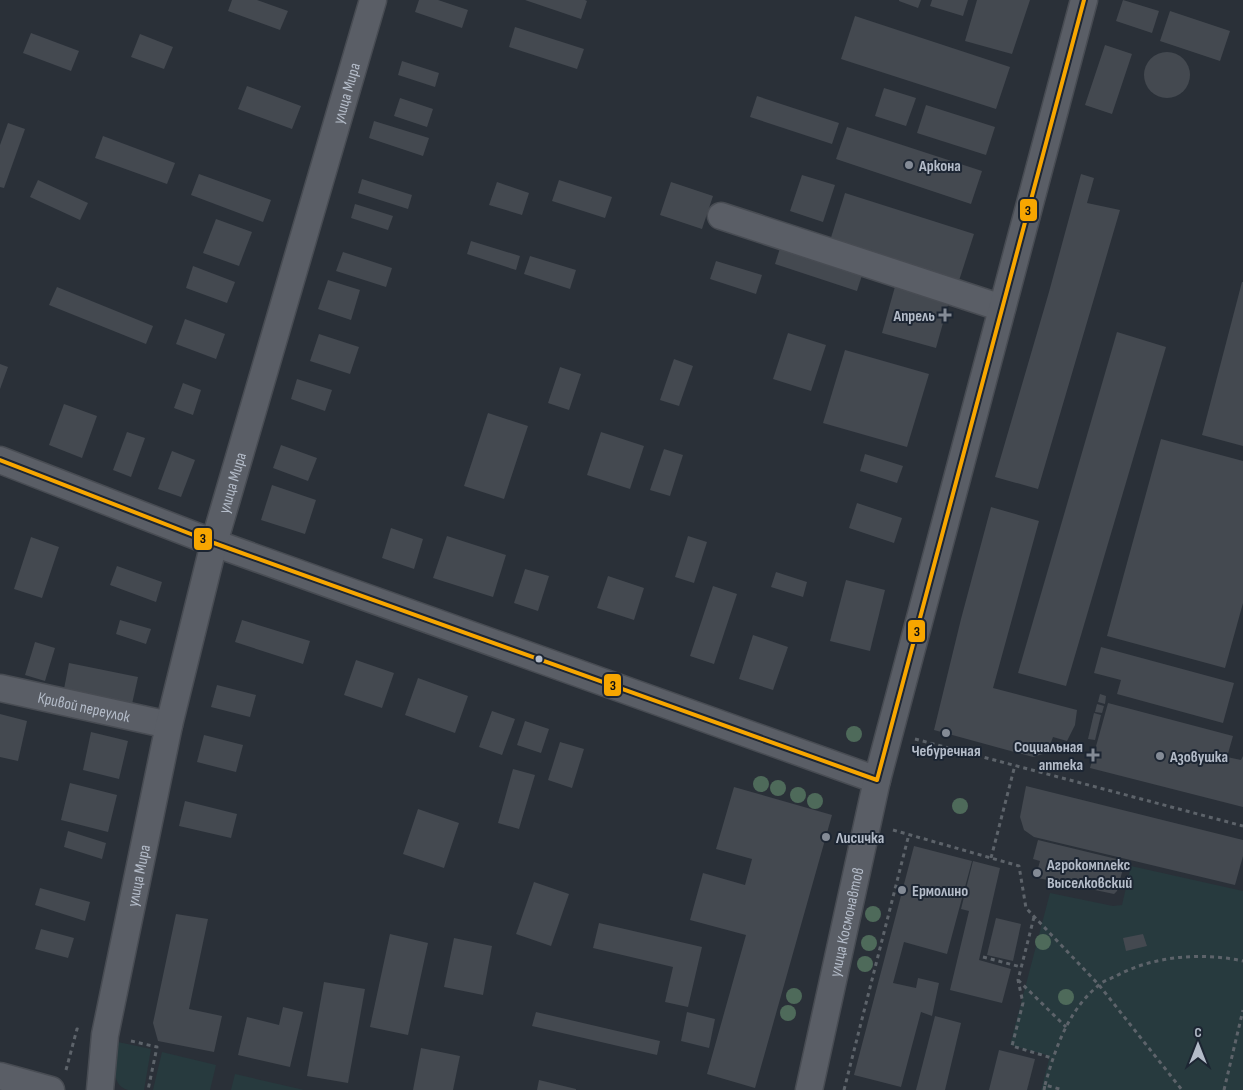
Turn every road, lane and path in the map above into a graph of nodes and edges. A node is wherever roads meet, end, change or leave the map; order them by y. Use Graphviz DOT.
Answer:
graph roads {
  1 [pos="373,0"];
  2 [pos="1084,0"];
  3 [pos="721,216"];
  4 [pos="1002,308"];
  5 [pos="0,460"];
  6 [pos="214,543"];
  7 [pos="0,688"];
  8 [pos="169,725"];
  9 [pos="914,738"];
  10 [pos="1015,765"];
  11 [pos="877,780"];
  12 [pos="867,822"];
  13 [pos="1243,826"];
  14 [pos="909,834"];
  15 [pos="991,858"];
  16 [pos="1034,917"];
  17 [pos="983,958"];
  18 [pos="1243,961"];
  19 [pos="1021,967"];
  20 [pos="1018,980"];
  21 [pos="1099,985"];
  22 [pos="1243,1010"];
  23 [pos="1066,1027"];
  24 [pos="77,1029"];
  25 [pos="157,1047"];
  26 [pos="1052,1058"];
  27 [pos="0,1076"];
  28 [pos="58,1081"];
  29 [pos="1045,1085"];
  30 [pos="100,1090"];
  31 [pos="148,1090"];
  32 [pos="809,1090"];
  33 [pos="844,1090"];
  34 [pos="1044,1090"];
  35 [pos="1063,1090"];
  36 [pos="1182,1090"];
  37 [pos="1224,1090"];
  1 -- 6 [label="street, улица Мира"];
  2 -- 4 [label="street, улица Космонавтов"];
  3 -- 4 [label="street"];
  4 -- 11 [label="street, улица Космонавтов"];
  5 -- 6 [label="street"];
  6 -- 8 [label="street, улица Мира"];
  6 -- 11 [label="street"];
  7 -- 8 [label="street, Кривой переулок"];
  8 -- 30 [label="street, улица Мира"];
  9 -- 10 [label="path"];
  10 -- 13 [label="path"];
  10 -- 15 [label="path"];
  11 -- 12 [label="street, улица Космонавтов"];
  12 -- 14 [label="path"];
  12 -- 32 [label="street, улица Космонавтов"];
  14 -- 15 [label="path"];
  14 -- 33 [label="path"];
  15 -- 16 [label="path"];
  16 -- 19 [label="path"];
  16 -- 21 [label="path"];
  17 -- 19 [label="path"];
  18 -- 21 [label="path"];
  19 -- 20 [label="path"];
  20 -- 23 [label="path"];
  20 -- 26 [label="path"];
  21 -- 23 [label="path"];
  21 -- 36 [label="path"];
  22 -- 37 [label="path"];
  23 -- 26 [label="path"];
  24 -- 28 [label="path"];
  25 -- 31 [label="path"];
  26 -- 29 [label="path"];
  27 -- 28 [label="street"];
  29 -- 34 [label="path"];
  29 -- 35 [label="path"];
}
